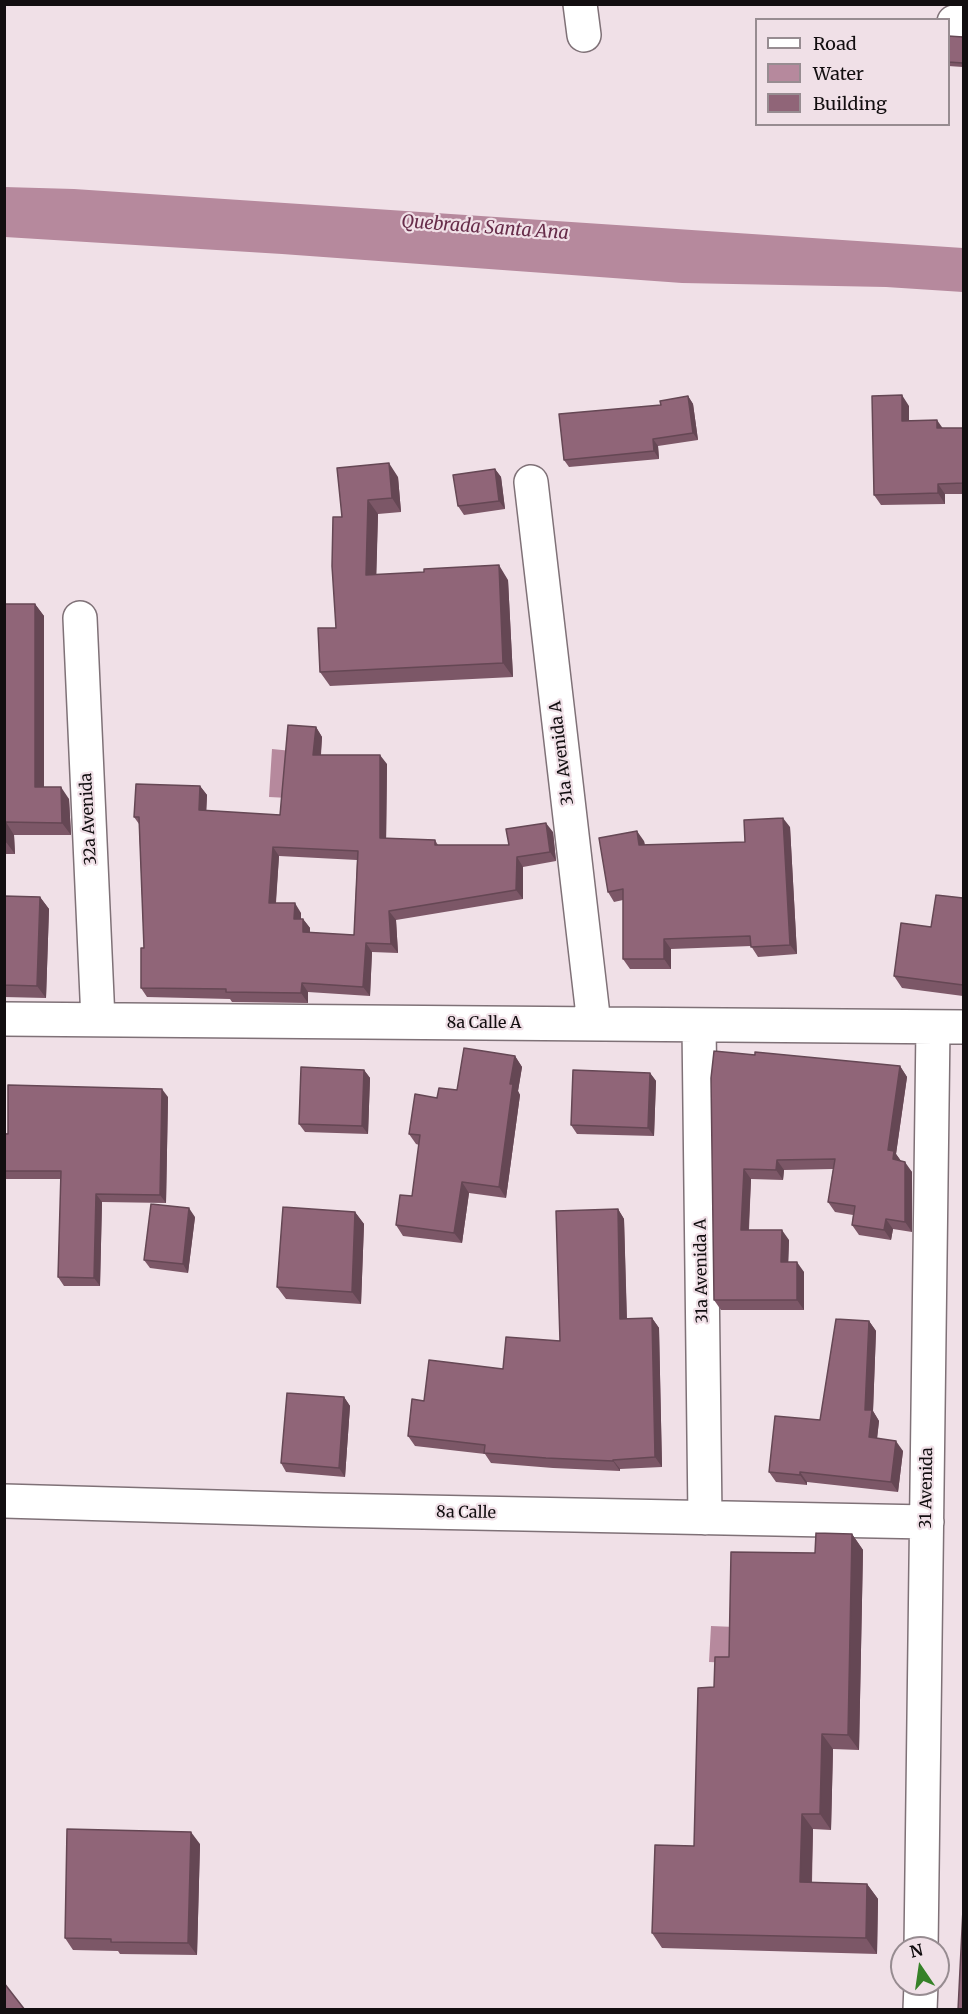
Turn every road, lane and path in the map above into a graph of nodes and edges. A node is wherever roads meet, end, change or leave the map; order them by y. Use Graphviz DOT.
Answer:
graph roads {
  1 [pos="531,482"];
  2 [pos="80,618"];
  3 [pos="4,1019"];
  4 [pos="98,1020"];
  5 [pos="594,1024"];
  6 [pos="699,1025"];
  7 [pos="948,1027"];
  8 [pos="4,1500"];
  9 [pos="705,1518"];
  10 [pos="927,1522"];
  11 [pos="921,1936"];
  1 -- 5 [label="street, 31a Avenida A"];
  2 -- 4 [label="street, 32a Avenida"];
  3 -- 4 [label="street, 8a Calle A"];
  4 -- 5 [label="street, 8a Calle A"];
  5 -- 6 [label="street, 8a Calle A"];
  6 -- 7 [label="street, 8a Calle A"];
  6 -- 9 [label="street, 31a Avenida A"];
  7 -- 10 [label="street, 31 Avenida"];
  8 -- 9 [label="street, 8a Calle"];
  9 -- 10 [label="street, 8a Calle"];
  10 -- 11 [label="street, 31 Avenida"];
}
